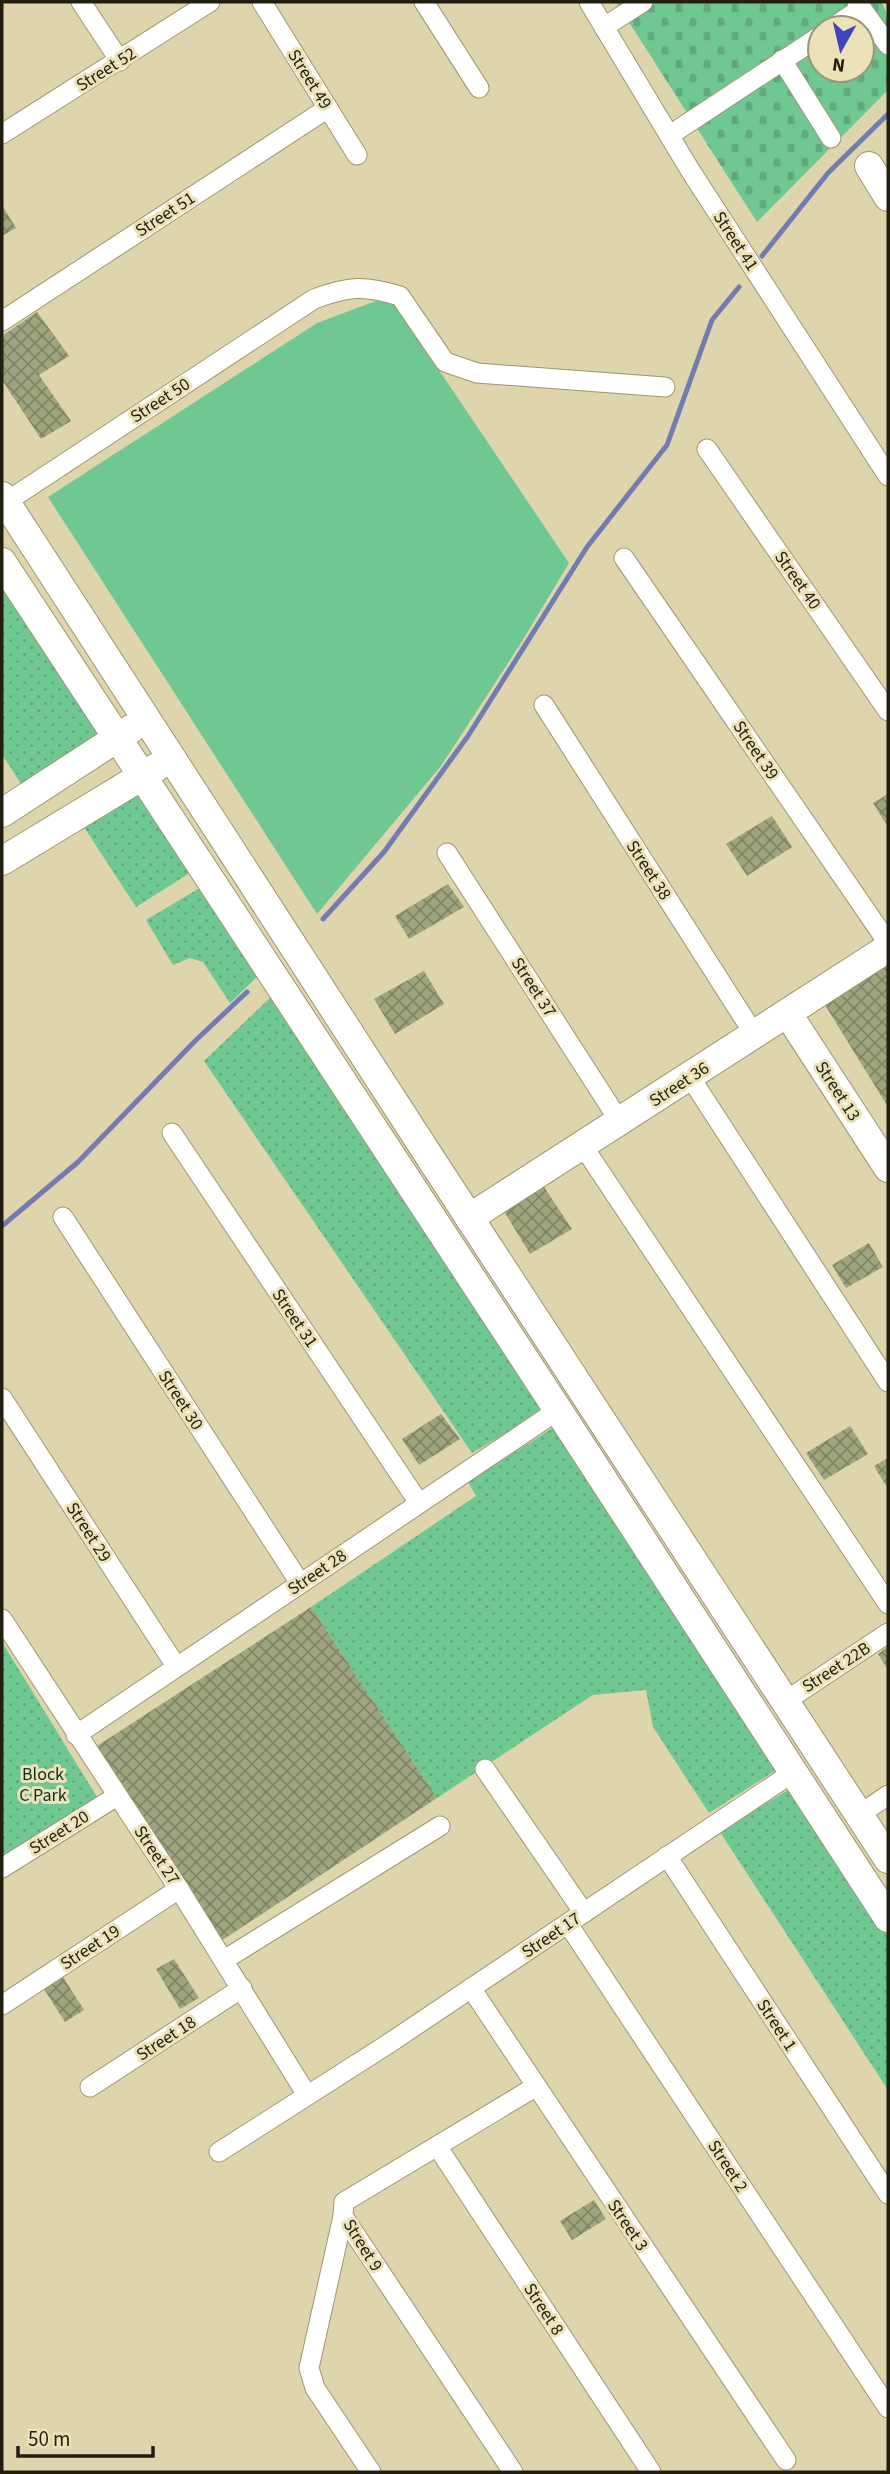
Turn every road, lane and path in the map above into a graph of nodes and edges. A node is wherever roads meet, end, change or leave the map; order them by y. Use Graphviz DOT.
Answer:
graph roads {
  1 [pos="80,2"];
  2 [pos="210,2"];
  3 [pos="261,2"];
  4 [pos="424,2"];
  5 [pos="589,2"];
  6 [pos="643,2"];
  7 [pos="859,5"];
  8 [pos="604,26"];
  9 [pos="806,45"];
  10 [pos="888,45"];
  11 [pos="782,60"];
  12 [pos="120,61"];
  13 [pos="479,88"];
  14 [pos="328,108"];
  15 [pos="2,134"];
  16 [pos="670,135"];
  17 [pos="831,138"];
  18 [pos="358,155"];
  19 [pos="869,166"];
  20 [pos="888,197"];
  21 [pos="2,321"];
  22 [pos="665,387"];
  23 [pos="707,449"];
  24 [pos="888,476"];
  25 [pos="4,499"];
  26 [pos="624,558"];
  27 [pos="2,562"];
  28 [pos="544,705"];
  29 [pos="888,711"];
  30 [pos="146,720"];
  31 [pos="116,737"];
  32 [pos="172,760"];
  33 [pos="141,775"];
  34 [pos="2,813"];
  35 [pos="447,852"];
  36 [pos="2,861"];
  37 [pos="888,946"];
  38 [pos="788,1014"];
  39 [pos="754,1034"];
  40 [pos="690,1077"];
  41 [pos="620,1122"];
  42 [pos="172,1133"];
  43 [pos="583,1146"];
  44 [pos="888,1168"];
  45 [pos="62,1217"];
  46 [pos="469,1218"];
  47 [pos="517,1290"];
  48 [pos="490,1307"];
  49 [pos="888,1382"];
  50 [pos="2,1398"];
  51 [pos="558,1410"];
  52 [pos="419,1503"];
  53 [pos="300,1583"];
  54 [pos="888,1604"];
  55 [pos="722,1606"];
  56 [pos="2,1619"];
  57 [pos="695,1620"];
  58 [pos="888,1633"];
  59 [pos="176,1666"];
  60 [pos="784,1702"];
  61 [pos="76,1735"];
  62 [pos="485,1769"];
  63 [pos="792,1773"];
  64 [pos="117,1796"];
  65 [pos="888,1796"];
  66 [pos="859,1815"];
  67 [pos="440,1826"];
  68 [pos="667,1857"];
  69 [pos="888,1860"];
  70 [pos="2,1868"];
  71 [pos="179,1889"];
  72 [pos="576,1918"];
  73 [pos="888,1918"];
  74 [pos="224,1960"];
  75 [pos="242,1988"];
  76 [pos="471,1988"];
  77 [pos="2,2005"];
  78 [pos="90,2087"];
  79 [pos="535,2087"];
  80 [pos="307,2095"];
  81 [pos="437,2146"];
  82 [pos="219,2152"];
  83 [pos="888,2194"];
  84 [pos="343,2216"];
  85 [pos="888,2408"];
  86 [pos="786,2460"];
  87 [pos="371,2472"];
  88 [pos="513,2472"];
  89 [pos="651,2472"];
  1 -- 12 [label="street"];
  2 -- 12 [label="street, Street 52"];
  3 -- 14 [label="street, Street 49"];
  4 -- 13 [label="street"];
  5 -- 8 [label="street, Street 41"];
  6 -- 8 [label="street"];
  7 -- 10 [label="street"];
  8 -- 16 [label="street, Street 41"];
  9 -- 11 [label="street"];
  11 -- 16 [label="street"];
  11 -- 17 [label="street"];
  12 -- 15 [label="street, Street 52"];
  14 -- 18 [label="street, Street 49"];
  14 -- 21 [label="street, Street 51"];
  16 -- 24 [label="street, Street 41"];
  19 -- 20 [label="street"];
  22 -- 25 [label="street, Street 50"];
  23 -- 29 [label="street, Street 40"];
  25 -- 30 [label="street"];
  26 -- 37 [label="street, Street 39"];
  27 -- 31 [label="street"];
  28 -- 39 [label="street, Street 38"];
  30 -- 31 [label="street"];
  30 -- 32 [label="street"];
  31 -- 33 [label="street"];
  31 -- 34 [label="street"];
  32 -- 33 [label="street"];
  32 -- 46 [label="street"];
  33 -- 36 [label="street"];
  33 -- 48 [label="street"];
  35 -- 41 [label="street, Street 37"];
  37 -- 38 [label="street, Street 36"];
  38 -- 39 [label="street, Street 36"];
  38 -- 44 [label="street, Street 13"];
  39 -- 40 [label="street, Street 36"];
  40 -- 41 [label="street, Street 36"];
  40 -- 49 [label="street"];
  41 -- 43 [label="street, Street 36"];
  42 -- 52 [label="street, Street 31"];
  43 -- 46 [label="street, Street 36"];
  43 -- 54 [label="street"];
  45 -- 53 [label="street, Street 30"];
  46 -- 47 [label="street"];
  47 -- 48 [label="street"];
  47 -- 55 [label="street"];
  48 -- 51 [label="street"];
  50 -- 59 [label="street, Street 29"];
  51 -- 52 [label="street, Street 28"];
  51 -- 57 [label="street"];
  52 -- 53 [label="street, Street 28"];
  53 -- 59 [label="street, Street 28"];
  55 -- 57 [label="street"];
  55 -- 60 [label="street"];
  56 -- 61 [label="street, Street 27"];
  57 -- 63 [label="street"];
  58 -- 60 [label="street, Street 22B"];
  59 -- 61 [label="street, Street 28"];
  60 -- 66 [label="street"];
  61 -- 64 [label="street, Street 27"];
  62 -- 72 [label="street, Street 2"];
  63 -- 68 [label="street, Street 17"];
  63 -- 73 [label="street"];
  64 -- 70 [label="street, Street 20"];
  64 -- 71 [label="street, Street 27"];
  65 -- 66 [label="street"];
  66 -- 69 [label="street"];
  67 -- 74 [label="street"];
  68 -- 72 [label="street, Street 17"];
  68 -- 83 [label="street, Street 1"];
  71 -- 74 [label="street, Street 27"];
  71 -- 77 [label="street, Street 19"];
  72 -- 76 [label="street, Street 17"];
  72 -- 85 [label="street, Street 2"];
  74 -- 75 [label="street, Street 27"];
  75 -- 78 [label="street, Street 18"];
  75 -- 80 [label="street, Street 27"];
  76 -- 79 [label="street, Street 3"];
  76 -- 80 [label="street, Street 17"];
  79 -- 81 [label="street, Street 9"];
  79 -- 86 [label="street, Street 3"];
  80 -- 82 [label="street, Street 17"];
  81 -- 84 [label="street, Street 9"];
  81 -- 89 [label="street, Street 8"];
  84 -- 87 [label="street"];
  84 -- 88 [label="street, Street 9"];
}
